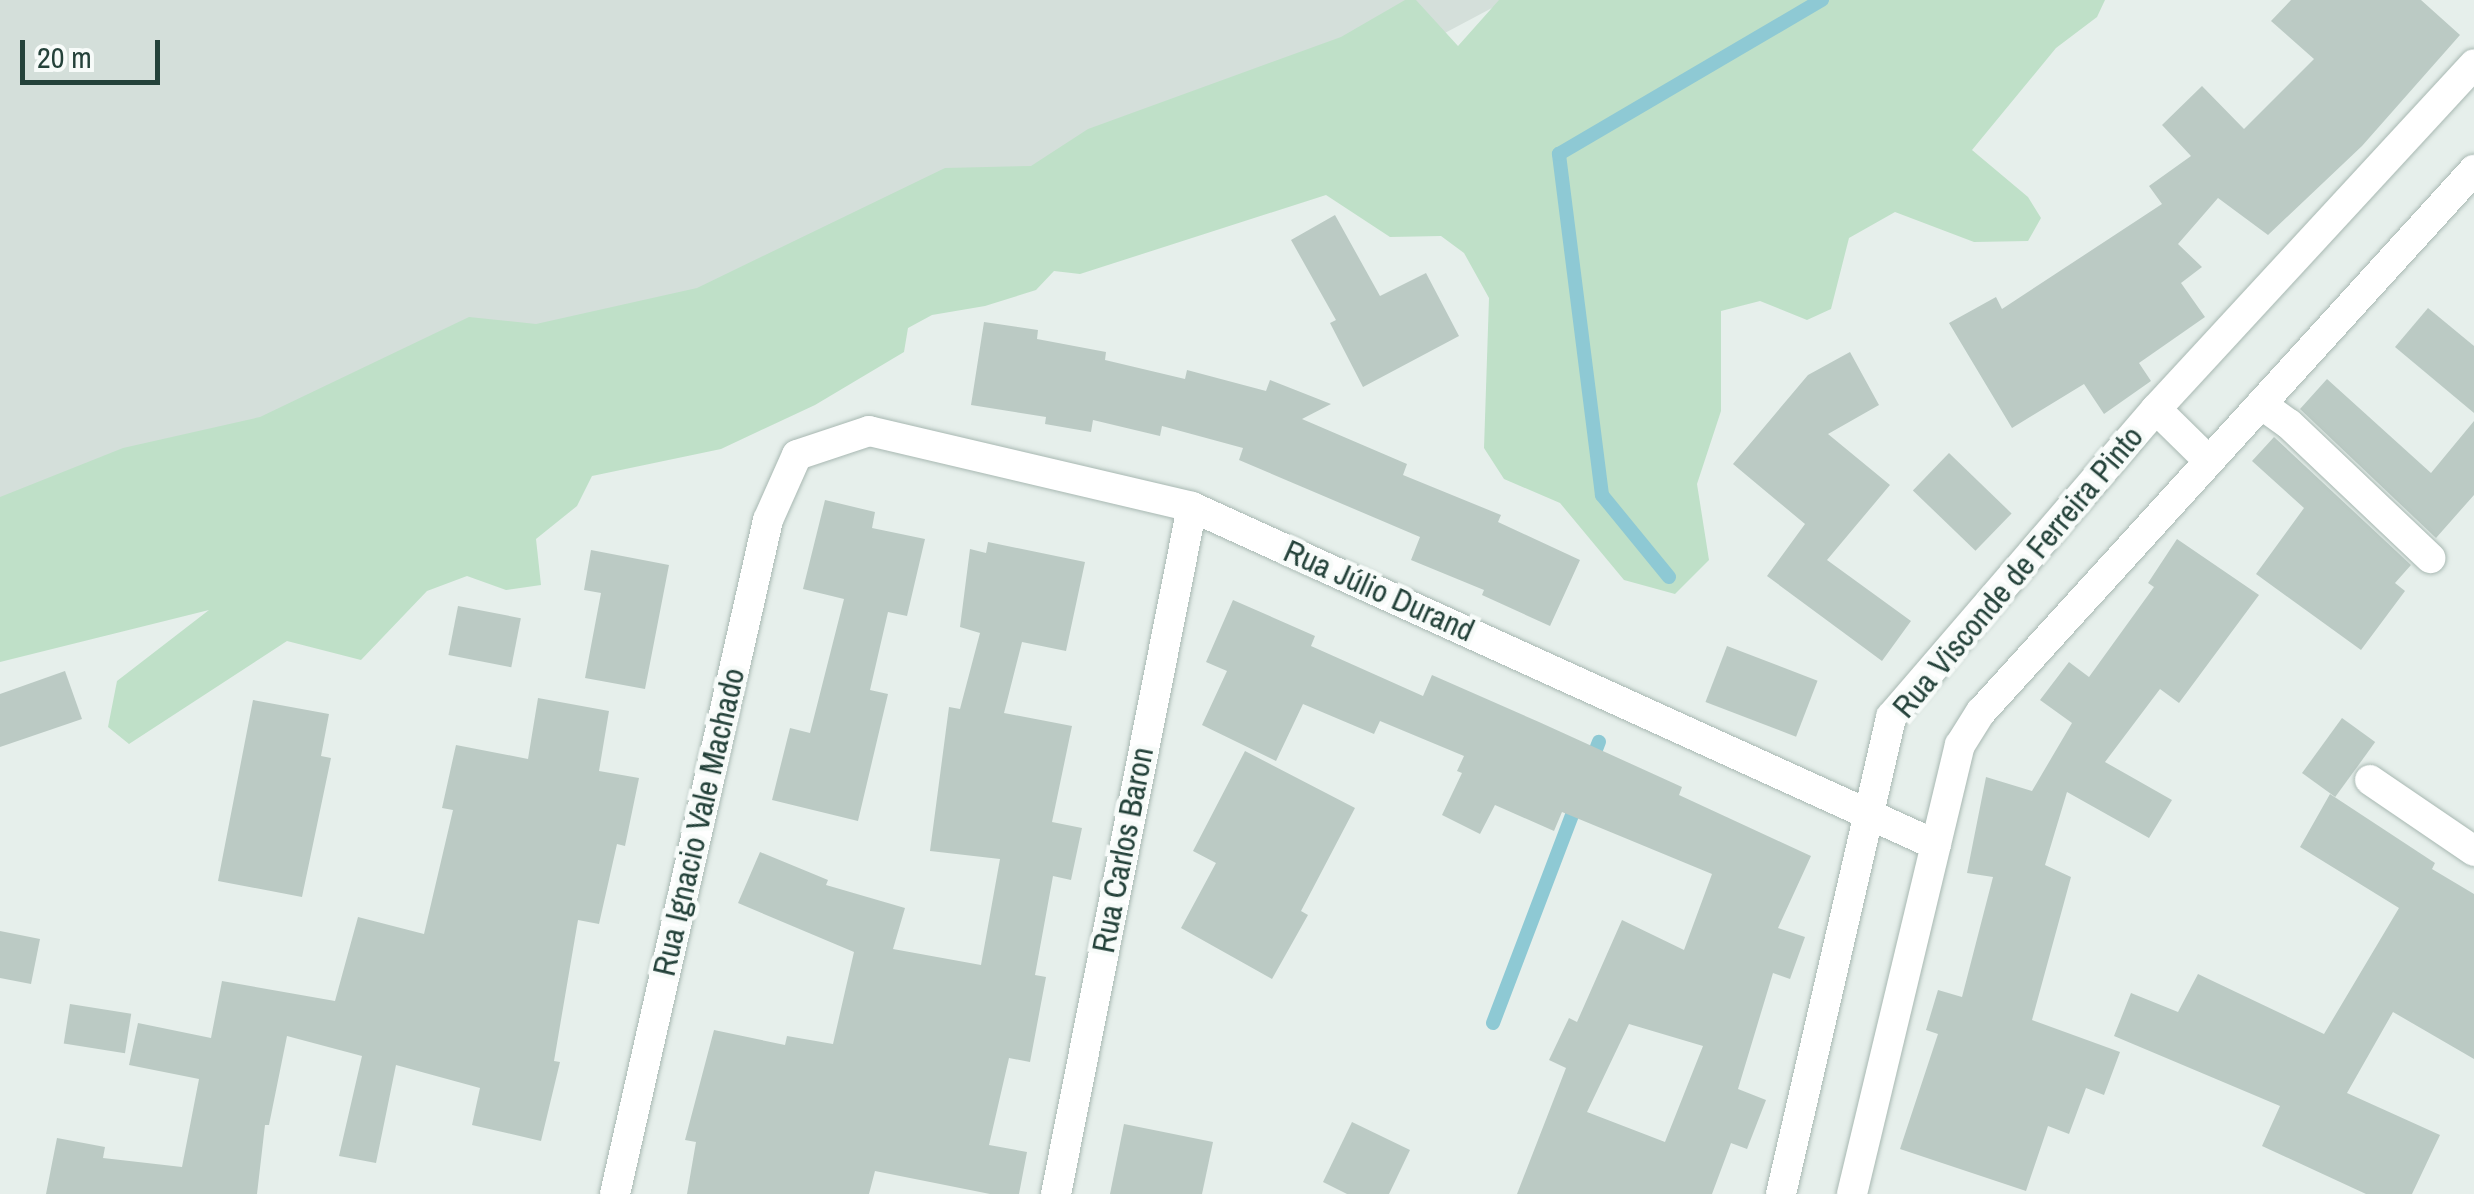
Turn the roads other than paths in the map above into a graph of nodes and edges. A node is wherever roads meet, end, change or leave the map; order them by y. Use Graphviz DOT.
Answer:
graph roads {
  1 [pos="2474,64"];
  2 [pos="2474,170"];
  3 [pos="2261,404"];
  4 [pos="2156,409"];
  5 [pos="797,455"];
  6 [pos="2209,461"];
  7 [pos="1192,507"];
  8 [pos="2430,558"];
  9 [pos="2370,780"];
  10 [pos="1868,815"];
  11 [pos="1936,845"];
  12 [pos="2474,851"];
  13 [pos="615,1194"];
  14 [pos="1056,1194"];
  15 [pos="1781,1194"];
  16 [pos="1852,1194"];
  1 -- 4 [label="street, Rua Visconde de Ferreira Pinto"];
  2 -- 3 [label="street, Rua Visconde de Ferreira Pinto"];
  3 -- 6 [label="street, Rua Visconde de Ferreira Pinto"];
  3 -- 8 [label="street"];
  4 -- 6 [label="street"];
  4 -- 10 [label="street, Rua Visconde de Ferreira Pinto"];
  5 -- 7 [label="street, Rua Júlio Durand"];
  5 -- 13 [label="street, Rua Ignacio Vale Machado"];
  6 -- 11 [label="street, Rua Visconde de Ferreira Pinto"];
  7 -- 10 [label="street, Rua Júlio Durand"];
  7 -- 14 [label="street, Rua Carlos Baron"];
  9 -- 12 [label="street"];
  10 -- 11 [label="street, Rua Júlio Durand"];
  10 -- 15 [label="street, Rua Visconde de Ferreira Pinto"];
  11 -- 16 [label="street, Rua Visconde de Ferreira Pinto"];
}
